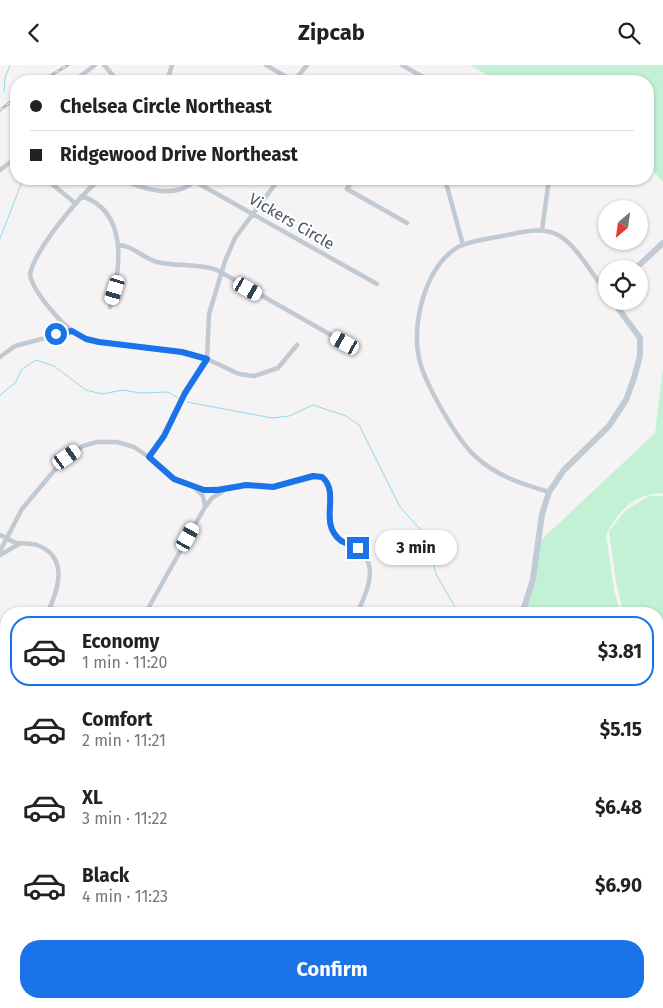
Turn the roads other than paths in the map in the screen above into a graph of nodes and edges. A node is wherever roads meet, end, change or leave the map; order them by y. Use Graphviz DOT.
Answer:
graph roads {
  1 [pos="95,65"];
  2 [pos="104,65"];
  3 [pos="266,65"];
  4 [pos="307,65"];
  5 [pos="402,65"];
  6 [pos="82,75"];
  7 [pos="113,75"];
  8 [pos="284,75"];
  9 [pos="299,75"];
  10 [pos="420,75"];
  11 [pos="53,185"];
  12 [pos="93,185"];
  13 [pos="138,185"];
  14 [pos="188,185"];
  15 [pos="204,185"];
  16 [pos="274,185"];
  17 [pos="349,185"];
  18 [pos="446,185"];
  19 [pos="547,185"];
  20 [pos="81,196"];
  21 [pos="75,203"];
  22 [pos="253,213"];
  23 [pos="407,223"];
  24 [pos="542,230"];
  25 [pos="663,243"];
  26 [pos="118,245"];
  27 [pos="463,245"];
  28 [pos="645,260"];
  29 [pos="221,272"];
  30 [pos="596,278"];
  31 [pos="598,281"];
  32 [pos="377,284"];
  33 [pos="110,307"];
  34 [pos="621,310"];
  35 [pos="72,331"];
  36 [pos="345,343"];
  37 [pos="297,345"];
  38 [pos="0,357"];
  39 [pos="207,359"];
  40 [pos="149,457"];
  41 [pos="229,488"];
  42 [pos="195,489"];
  43 [pos="549,492"];
  44 [pos="205,507"];
  45 [pos="0,535"];
  46 [pos="6,538"];
  47 [pos="20,543"];
  48 [pos="0,551"];
  49 [pos="0,555"];
  50 [pos="50,607"];
  51 [pos="149,607"];
  52 [pos="360,607"];
  53 [pos="524,607"];
  1 -- 6 [label="street"];
  2 -- 7 [label="street"];
  3 -- 8 [label="street"];
  4 -- 9 [label="street"];
  5 -- 10 [label="street"];
  11 -- 21 [label="street"];
  12 -- 20 [label="street"];
  13 -- 14 [label="street"];
  15 -- 22 [label="street, Vickers Circle"];
  16 -- 22 [label="street"];
  17 -- 23 [label="street"];
  18 -- 27 [label="street"];
  19 -- 24 [label="street"];
  20 -- 21 [label="street"];
  20 -- 26 [label="street"];
  21 -- 35 [label="street"];
  22 -- 29 [label="street"];
  22 -- 32 [label="street, Vickers Circle"];
  24 -- 27 [label="street"];
  24 -- 30 [label="street"];
  25 -- 28 [label="street"];
  26 -- 29 [label="street"];
  26 -- 33 [label="street"];
  27 -- 43 [label="street"];
  29 -- 36 [label="street"];
  29 -- 39 [label="street"];
  30 -- 31 [label="street"];
  34 -- 43 [label="street"];
  35 -- 38 [label="street"];
  35 -- 39 [label="street"];
  37 -- 39 [label="street"];
  39 -- 40 [label="street"];
  40 -- 42 [label="street"];
  40 -- 46 [label="street"];
  41 -- 42 [label="street"];
  41 -- 44 [label="street"];
  41 -- 52 [label="street"];
  42 -- 44 [label="street"];
  43 -- 53 [label="street"];
  44 -- 51 [label="street"];
  45 -- 46 [label="street"];
  46 -- 47 [label="street"];
  46 -- 48 [label="street"];
  47 -- 49 [label="street"];
  47 -- 50 [label="street"];
}
